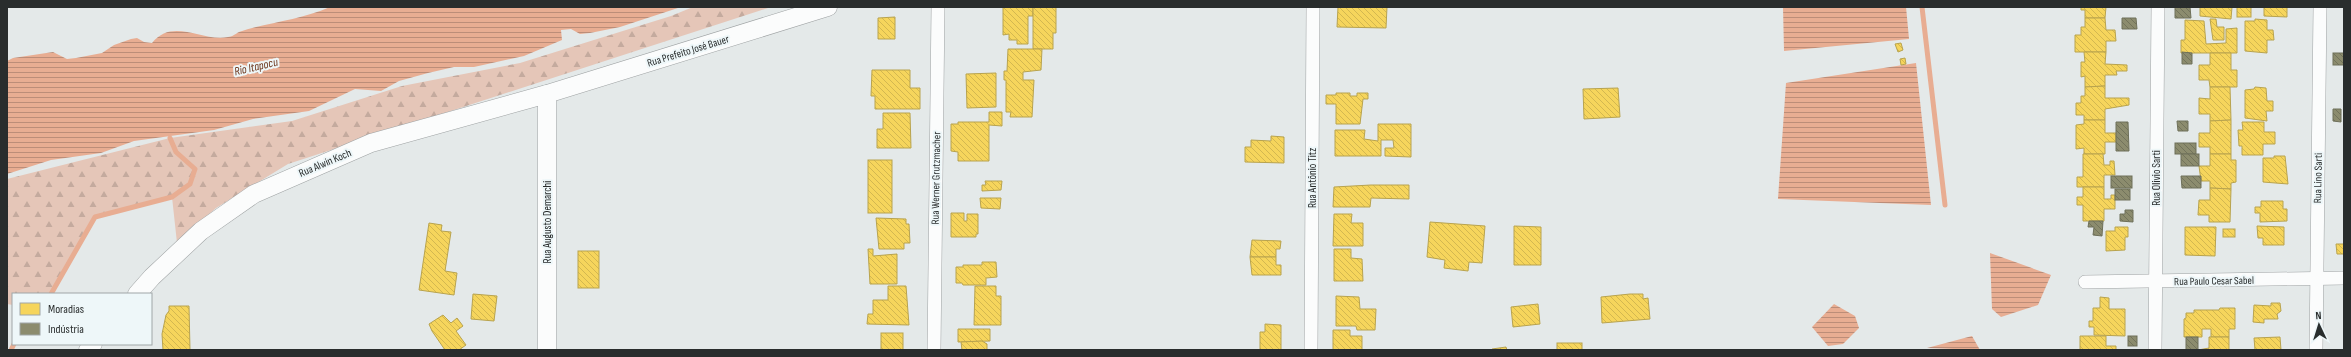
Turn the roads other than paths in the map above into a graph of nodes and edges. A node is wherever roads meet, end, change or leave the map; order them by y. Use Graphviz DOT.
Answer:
graph roads {
  1 [pos="828,7"];
  2 [pos="938,7"];
  3 [pos="1313,7"];
  4 [pos="2158,7"];
  5 [pos="2320,7"];
  6 [pos="547,94"];
  7 [pos="2344,278"];
  8 [pos="2316,279"];
  9 [pos="2085,282"];
  10 [pos="2155,283"];
  11 [pos="137,293"];
  12 [pos="547,350"];
  13 [pos="934,350"];
  14 [pos="1311,350"];
  15 [pos="2155,350"];
  16 [pos="2316,350"];
  1 -- 6 [label="street, Rua Prefeito José Bauer"];
  2 -- 13 [label="street, Rua Werner Grutzmacher"];
  3 -- 14 [label="street, Rua Antônio Titz"];
  4 -- 10 [label="street, Rua Olivio Sarti"];
  5 -- 8 [label="street, Rua Lino Sarti"];
  6 -- 11 [label="street, Rua Alwin Koch"];
  6 -- 12 [label="street, Rua Augusto Demarchi"];
  7 -- 8 [label="street, Rua Paulo Cesar Sabel"];
  8 -- 10 [label="street, Rua Paulo Cesar Sabel"];
  8 -- 16 [label="street, Rua Lino Sarti"];
  9 -- 10 [label="street, Rua Paulo Cesar Sabel"];
  10 -- 15 [label="street, Rua Olivio Sarti"];
}
